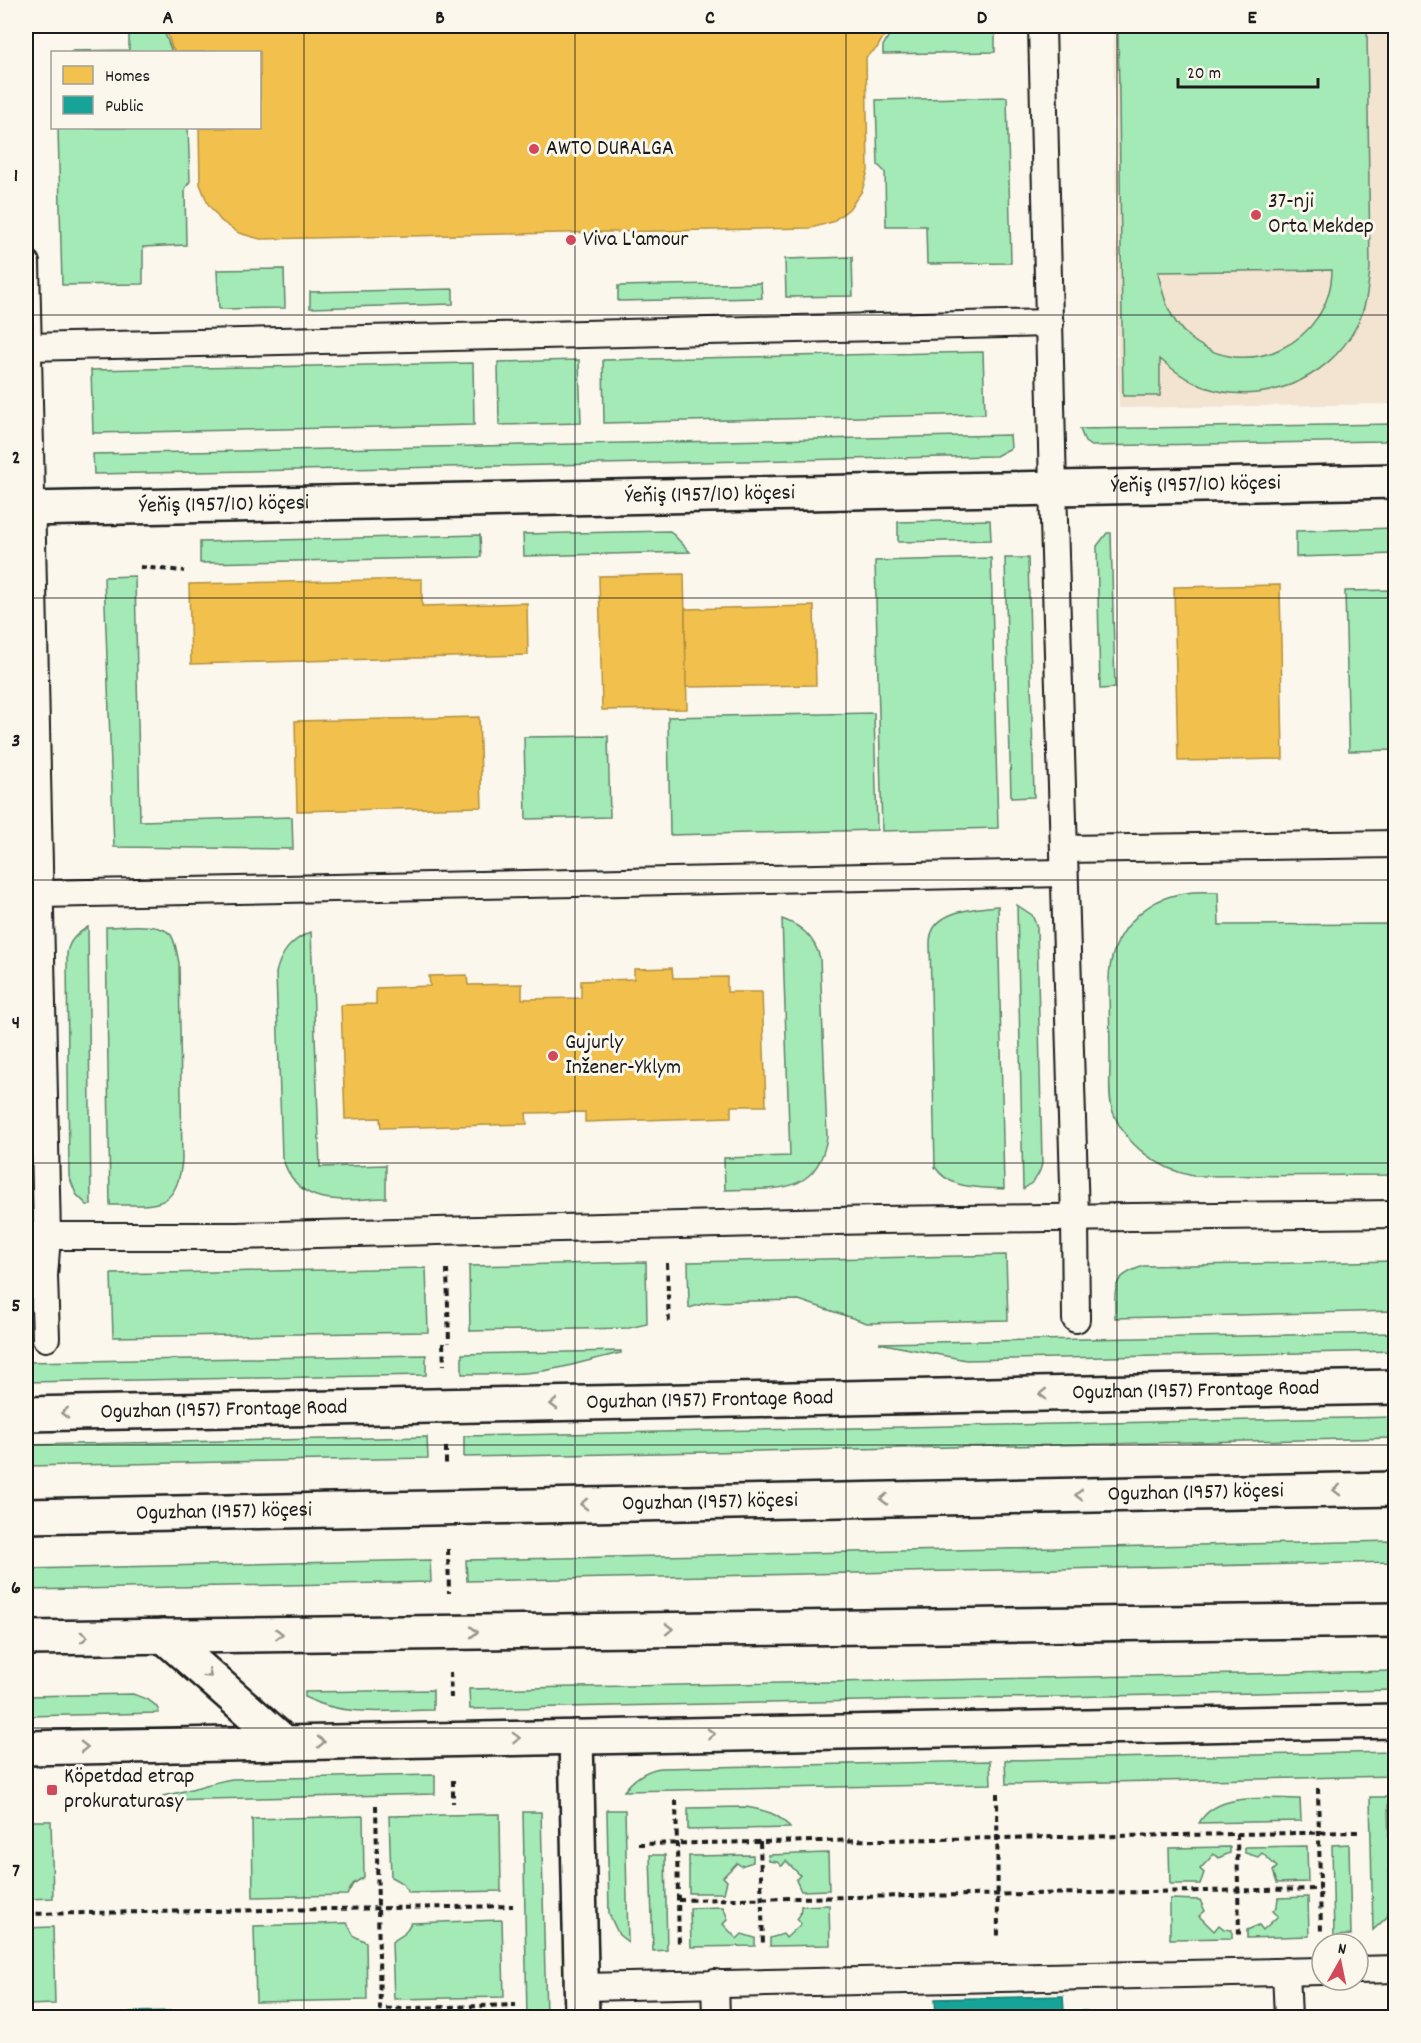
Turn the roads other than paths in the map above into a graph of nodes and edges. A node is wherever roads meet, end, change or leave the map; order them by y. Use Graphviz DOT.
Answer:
graph roads {
  1 [pos="1042,26"];
  2 [pos="26,262"];
  3 [pos="1050,323"];
  4 [pos="27,347"];
  5 [pos="1395,481"];
  6 [pos="1053,488"];
  7 [pos="28,509"];
  8 [pos="1395,844"];
  9 [pos="1064,861"];
  10 [pos="35,909"];
  11 [pos="1395,1214"];
  12 [pos="1075,1217"];
  13 [pos="36,1236"];
  14 [pos="1076,1318"];
  15 [pos="46,1338"];
  16 [pos="1395,1387"];
  17 [pos="26,1414"];
  18 [pos="1395,1489"];
  19 [pos="26,1516"];
  20 [pos="1395,1620"];
  21 [pos="164,1635"];
  22 [pos="26,1638"];
  23 [pos="1395,1721"];
  24 [pos="576,1737"];
  25 [pos="285,1743"];
  26 [pos="26,1748"];
  27 [pos="1395,1969"];
  28 [pos="1370,1970"];
  29 [pos="1286,1971"];
  30 [pos="1310,1971"];
  31 [pos="715,1983"];
  32 [pos="582,2002"];
  33 [pos="716,2018"];
  34 [pos="1288,2018"];
  1 -- 3 [label="lane"];
  2 -- 4 [label="lane"];
  3 -- 4 [label="lane"];
  3 -- 6 [label="lane"];
  4 -- 7 [label="lane"];
  5 -- 6 [label="street, Ýeňiş (1957/10) köçesi"];
  6 -- 7 [label="street, Ýeňiş (1957/10) köçesi"];
  6 -- 9 [label="lane"];
  7 -- 10 [label="lane"];
  8 -- 9 [label="lane"];
  9 -- 10 [label="lane"];
  9 -- 12 [label="lane"];
  10 -- 13 [label="lane"];
  11 -- 12 [label="lane"];
  12 -- 13 [label="lane"];
  12 -- 14 [label="lane"];
  13 -- 15 [label="lane"];
  16 -- 17 [label="street, Oguzhan (1957) Frontage Road, one-way"];
  18 -- 19 [label="street, Oguzhan (1957) köçesi, one-way"];
  21 -- 20 [label="street, one-way"];
  22 -- 21 [label="street, one-way"];
  21 -- 25 [label="street, one-way"];
  24 -- 23 [label="street, one-way"];
  25 -- 24 [label="street, one-way"];
  24 -- 32 [label="street"];
  26 -- 25 [label="street, one-way"];
  27 -- 28 [label="lane"];
  29 -- 30 [label="lane"];
  29 -- 31 [label="lane"];
  29 -- 34 [label="lane"];
  31 -- 32 [label="lane"];
  31 -- 33 [label="lane"];
}
